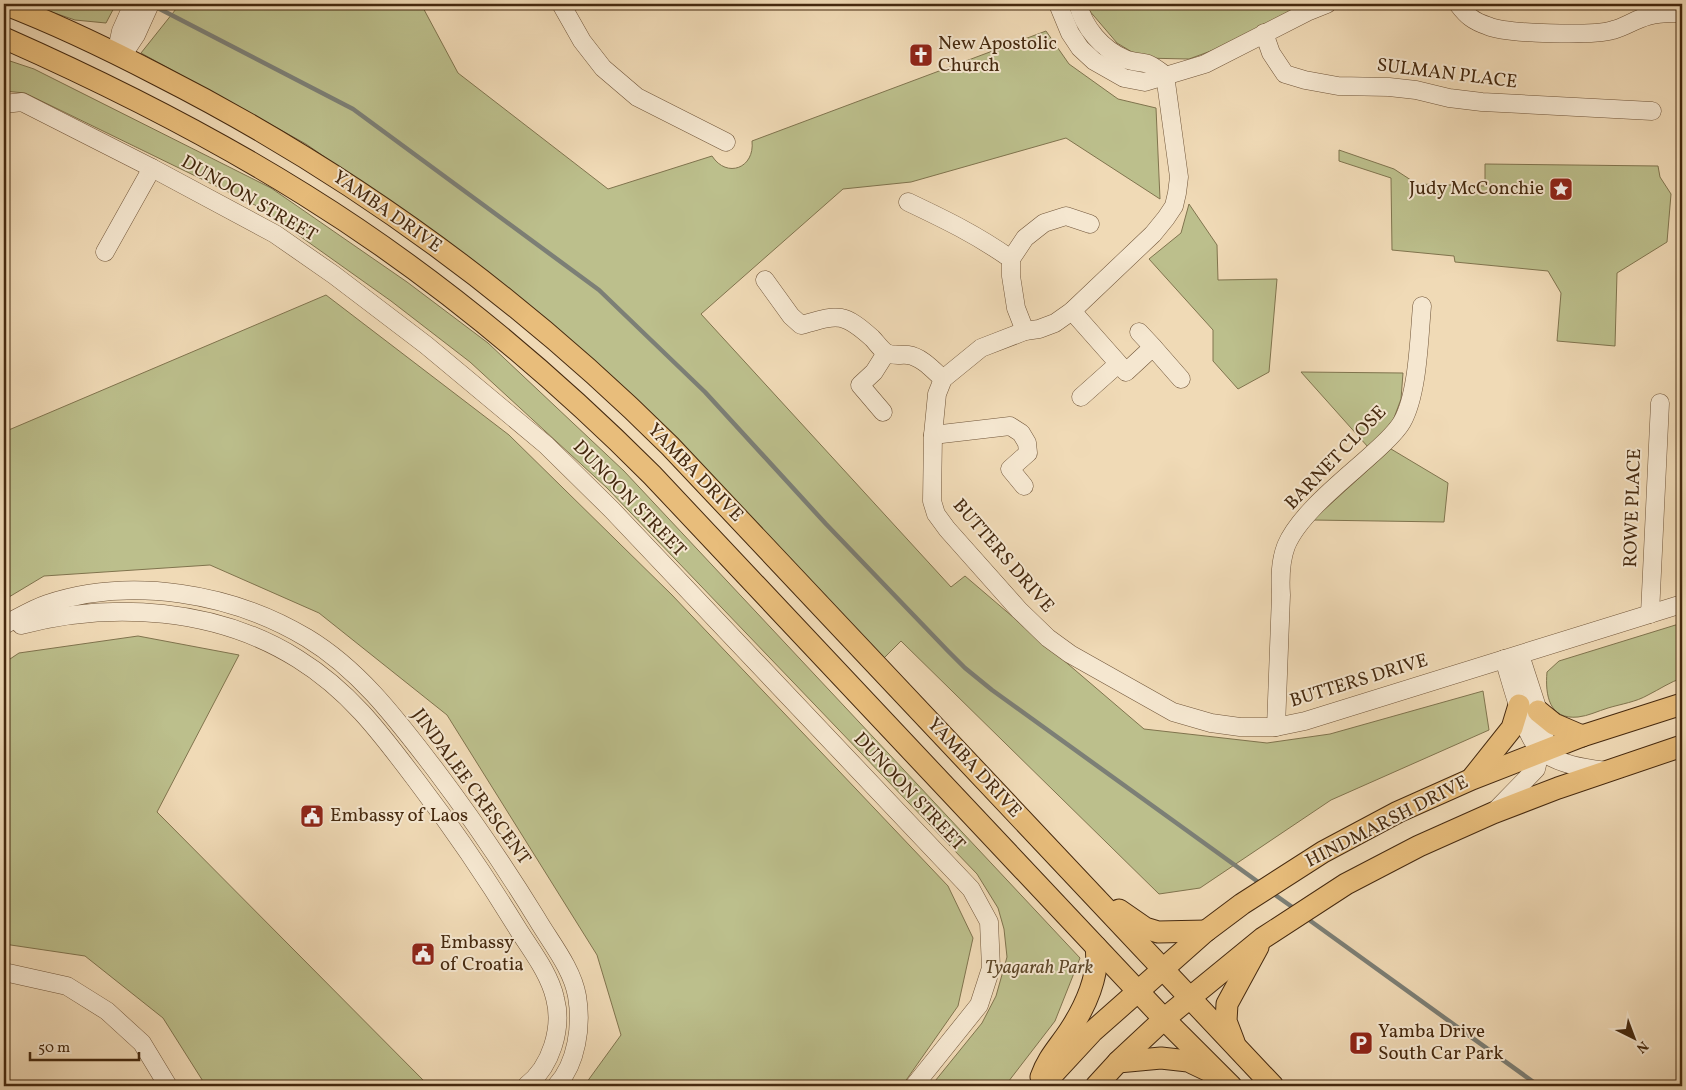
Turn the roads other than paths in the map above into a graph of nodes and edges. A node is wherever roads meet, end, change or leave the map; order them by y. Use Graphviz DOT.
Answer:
graph roads {
  1 [pos="4,4"];
  2 [pos="150,4"];
  3 [pos="561,4"];
  4 [pos="1058,4"];
  5 [pos="1078,4"];
  6 [pos="1327,4"];
  7 [pos="1458,4"];
  8 [pos="135,13"];
  9 [pos="1682,13"];
  10 [pos="1264,33"];
  11 [pos="4,38"];
  12 [pos="118,56"];
  13 [pos="73,69"];
  14 [pos="1165,75"];
  15 [pos="4,104"];
  16 [pos="1652,111"];
  17 [pos="176,121"];
  18 [pos="726,142"];
  19 [pos="152,168"];
  20 [pos="908,202"];
  21 [pos="1090,224"];
  22 [pos="105,252"];
  23 [pos="1012,259"];
  24 [pos="765,280"];
  25 [pos="1422,306"];
  26 [pos="1072,311"];
  27 [pos="1025,332"];
  28 [pos="1139,332"];
  29 [pos="1152,348"];
  30 [pos="886,353"];
  31 [pos="1118,364"];
  32 [pos="943,379"];
  33 [pos="1180,379"];
  34 [pos="1081,397"];
  35 [pos="1660,403"];
  36 [pos="883,412"];
  37 [pos="933,435"];
  38 [pos="1024,486"];
  39 [pos="1682,604"];
  40 [pos="1650,614"];
  41 [pos="4,625"];
  42 [pos="4,630"];
  43 [pos="1512,657"];
  44 [pos="1682,704"];
  45 [pos="1529,708"];
  46 [pos="1276,727"];
  47 [pos="1582,736"];
  48 [pos="1682,746"];
  49 [pos="1541,751"];
  50 [pos="1608,771"];
  51 [pos="1472,779"];
  52 [pos="1493,813"];
  53 [pos="1085,887"];
  54 [pos="1206,931"];
  55 [pos="1268,934"];
  56 [pos="1096,947"];
  57 [pos="1162,970"];
  58 [pos="4,972"];
  59 [pos="1138,991"];
  60 [pos="1190,999"];
  61 [pos="1164,1019"];
  62 [pos="1236,1046"];
  63 [pos="1118,1062"];
  64 [pos="1228,1083"];
  65 [pos="168,1086"];
  66 [pos="526,1086"];
  67 [pos="556,1086"];
  68 [pos="914,1086"];
  69 [pos="1040,1086"];
  70 [pos="1096,1086"];
  71 [pos="1273,1086"];
  1 -- 12 [label="main road, YAMBA DRIVE"];
  2 -- 8 [label="street"];
  3 -- 18 [label="street"];
  4 -- 14 [label="street"];
  5 -- 14 [label="street"];
  6 -- 10 [label="street"];
  7 -- 9 [label="street"];
  8 -- 12 [label="street"];
  10 -- 14 [label="street"];
  10 -- 16 [label="street, SULMAN PLACE"];
  11 -- 13 [label="main road, YAMBA DRIVE"];
  12 -- 13 [label="main road"];
  12 -- 17 [label="main road"];
  12 -- 53 [label="main road, YAMBA DRIVE"];
  13 -- 17 [label="main road, YAMBA DRIVE"];
  14 -- 26 [label="street"];
  15 -- 19 [label="street, DUNOON STREET"];
  17 -- 56 [label="main road, YAMBA DRIVE"];
  19 -- 22 [label="street"];
  19 -- 68 [label="street, DUNOON STREET"];
  20 -- 23 [label="street"];
  21 -- 23 [label="street"];
  23 -- 27 [label="street"];
  24 -- 30 [label="street"];
  25 -- 46 [label="street, BARNET CLOSE"];
  26 -- 27 [label="street"];
  26 -- 31 [label="street"];
  27 -- 32 [label="street"];
  28 -- 29 [label="street"];
  29 -- 31 [label="street"];
  29 -- 33 [label="street"];
  30 -- 32 [label="street"];
  30 -- 36 [label="street"];
  31 -- 34 [label="street"];
  32 -- 37 [label="street, BUTTERS DRIVE"];
  35 -- 40 [label="street, ROWE PLACE"];
  37 -- 38 [label="street"];
  37 -- 46 [label="street, BUTTERS DRIVE"];
  39 -- 40 [label="street, BUTTERS DRIVE"];
  40 -- 43 [label="street, BUTTERS DRIVE"];
  41 -- 67 [label="street, JINDALEE CRESCENT"];
  42 -- 66 [label="street"];
  43 -- 45 [label="street"];
  43 -- 46 [label="street, BUTTERS DRIVE"];
  44 -- 47 [label="main road, HINDMARSH DRIVE"];
  45 -- 47 [label="main road"];
  45 -- 49 [label="street"];
  45 -- 51 [label="main road"];
  47 -- 49 [label="main road, HINDMARSH DRIVE"];
  48 -- 50 [label="main road, HINDMARSH DRIVE"];
  49 -- 50 [label="street"];
  49 -- 51 [label="main road, HINDMARSH DRIVE"];
  49 -- 52 [label="street"];
  50 -- 52 [label="main road, HINDMARSH DRIVE"];
  51 -- 54 [label="main road, HINDMARSH DRIVE"];
  52 -- 55 [label="main road, HINDMARSH DRIVE"];
  53 -- 54 [label="main road"];
  53 -- 57 [label="main road, YAMBA DRIVE"];
  54 -- 57 [label="main road, HINDMARSH DRIVE"];
  55 -- 60 [label="main road, HINDMARSH DRIVE"];
  55 -- 62 [label="main road"];
  56 -- 59 [label="main road, YAMBA DRIVE"];
  56 -- 69 [label="main road"];
  57 -- 59 [label="main road, HINDMARSH DRIVE"];
  57 -- 60 [label="main road, YAMBA DRIVE"];
  58 -- 65 [label="street"];
  59 -- 61 [label="main road, YAMBA DRIVE"];
  59 -- 69 [label="main road, HINDMARSH DRIVE"];
  60 -- 61 [label="main road, HINDMARSH DRIVE"];
  60 -- 62 [label="main road, YAMBA DRIVE"];
  61 -- 63 [label="main road, HINDMARSH DRIVE"];
  61 -- 64 [label="main road, YAMBA DRIVE"];
  62 -- 71 [label="main road, YAMBA DRIVE"];
  63 -- 64 [label="main road"];
  63 -- 70 [label="main road, HINDMARSH DRIVE"];
}
